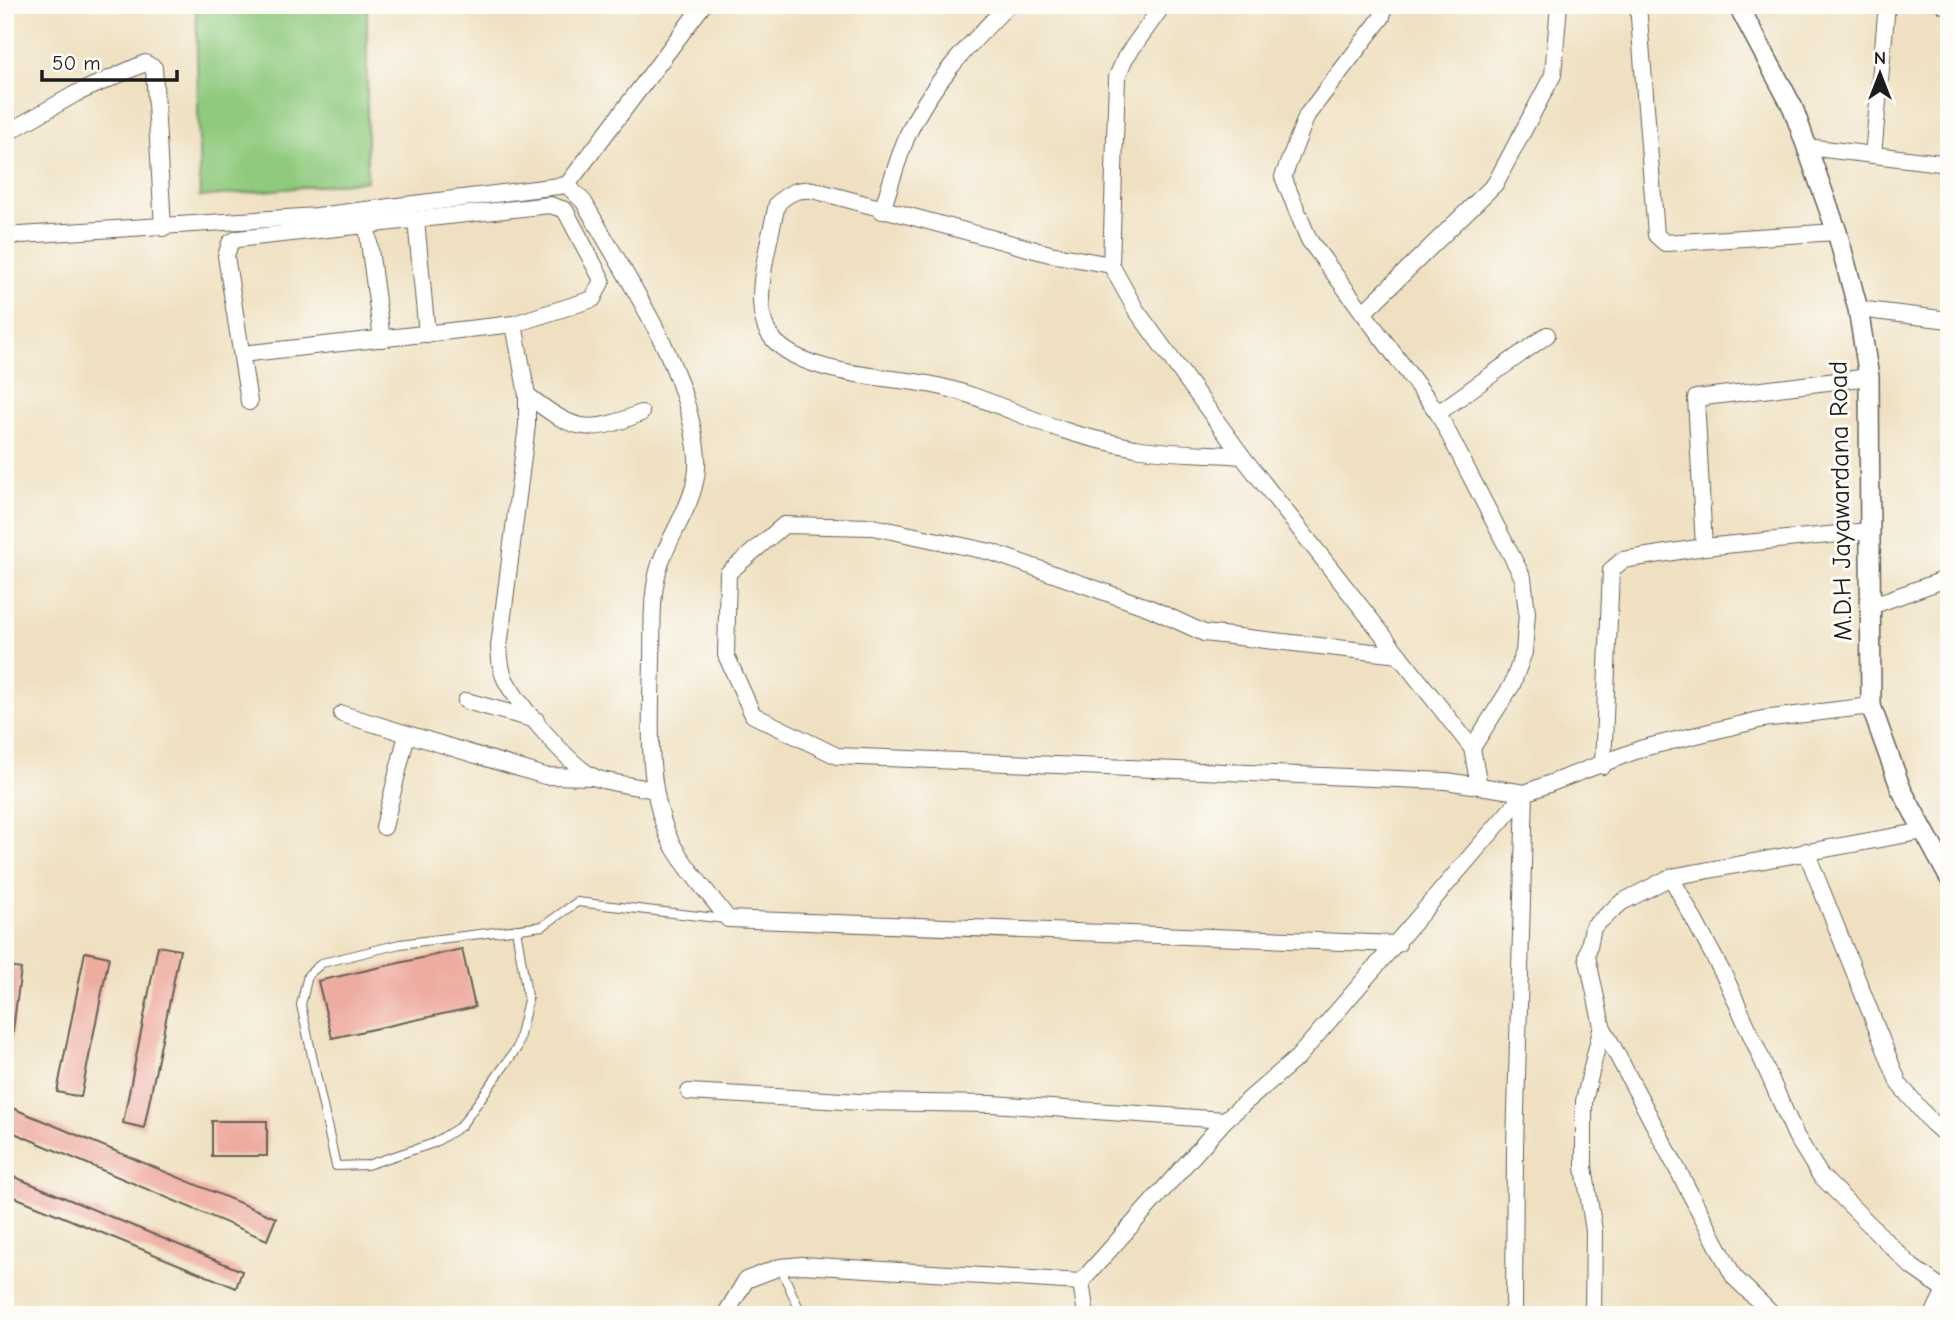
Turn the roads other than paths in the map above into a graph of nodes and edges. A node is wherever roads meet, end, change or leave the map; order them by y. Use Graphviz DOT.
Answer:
graph roads {
  1 [pos="703,5"];
  2 [pos="1008,5"];
  3 [pos="1163,5"];
  4 [pos="1384,5"];
  5 [pos="1559,5"];
  6 [pos="1638,5"];
  7 [pos="1738,5"];
  8 [pos="1887,5"];
  9 [pos="5,134"];
  10 [pos="1807,147"];
  11 [pos="1873,155"];
  12 [pos="1949,164"];
  13 [pos="567,185"];
  14 [pos="882,211"];
  15 [pos="416,220"];
  16 [pos="367,227"];
  17 [pos="163,228"];
  18 [pos="1837,232"];
  19 [pos="5,236"];
  20 [pos="1111,265"];
  21 [pos="1858,309"];
  22 [pos="1363,313"];
  23 [pos="1949,320"];
  24 [pos="513,324"];
  25 [pos="427,334"];
  26 [pos="1547,335"];
  27 [pos="382,339"];
  28 [pos="242,354"];
  29 [pos="1869,377"];
  30 [pos="527,395"];
  31 [pos="249,402"];
  32 [pos="640,413"];
  33 [pos="1438,413"];
  34 [pos="1242,456"];
  35 [pos="1869,531"];
  36 [pos="1704,547"];
  37 [pos="1949,578"];
  38 [pos="1868,607"];
  39 [pos="1399,656"];
  40 [pos="466,701"];
  41 [pos="1871,706"];
  42 [pos="342,714"];
  43 [pos="536,720"];
  44 [pos="407,734"];
  45 [pos="1472,748"];
  46 [pos="1603,766"];
  47 [pos="594,777"];
  48 [pos="1479,786"];
  49 [pos="654,790"];
  50 [pos="1525,793"];
  51 [pos="384,827"];
  52 [pos="1924,831"];
  53 [pos="1806,851"];
  54 [pos="1671,877"];
  55 [pos="1949,877"];
  56 [pos="728,919"];
  57 [pos="516,929"];
  58 [pos="1398,944"];
  59 [pos="1602,1026"];
  60 [pos="689,1092"];
  61 [pos="1225,1120"];
  62 [pos="1949,1138"];
  63 [pos="780,1267"];
  64 [pos="1081,1282"];
  65 [pos="1947,1286"];
  66 [pos="725,1315"];
  67 [pos="802,1315"];
  68 [pos="1086,1315"];
  69 [pos="1509,1315"];
  70 [pos="1593,1315"];
  71 [pos="1773,1315"];
  72 [pos="1933,1315"];
  1 -- 13 [label="street"];
  2 -- 14 [label="street"];
  3 -- 20 [label="street"];
  4 -- 22 [label="street"];
  5 -- 22 [label="street"];
  6 -- 18 [label="street"];
  7 -- 10 [label="street, M.D.H Jayawardana Road"];
  8 -- 11 [label="street"];
  9 -- 17 [label="street"];
  10 -- 11 [label="street"];
  10 -- 18 [label="street, M.D.H Jayawardana Road"];
  11 -- 12 [label="street"];
  13 -- 17 [label="street"];
  13 -- 49 [label="street"];
  14 -- 20 [label="street"];
  14 -- 34 [label="street"];
  15 -- 16 [label="street"];
  15 -- 24 [label="street"];
  15 -- 25 [label="street"];
  16 -- 27 [label="street"];
  16 -- 28 [label="street"];
  17 -- 19 [label="street"];
  18 -- 21 [label="street, M.D.H Jayawardana Road"];
  20 -- 34 [label="street"];
  21 -- 23 [label="street"];
  21 -- 29 [label="street, M.D.H Jayawardana Road"];
  22 -- 33 [label="street"];
  24 -- 25 [label="street"];
  24 -- 30 [label="street"];
  25 -- 27 [label="street"];
  26 -- 33 [label="street"];
  27 -- 28 [label="street"];
  28 -- 31 [label="street"];
  29 -- 35 [label="street, M.D.H Jayawardana Road"];
  29 -- 36 [label="street"];
  30 -- 32 [label="street"];
  30 -- 43 [label="street"];
  33 -- 45 [label="street"];
  34 -- 39 [label="street"];
  35 -- 36 [label="street"];
  35 -- 38 [label="street, M.D.H Jayawardana Road"];
  36 -- 46 [label="street"];
  37 -- 38 [label="street"];
  38 -- 41 [label="street, M.D.H Jayawardana Road"];
  39 -- 45 [label="street"];
  39 -- 48 [label="street"];
  40 -- 43 [label="street"];
  41 -- 46 [label="street"];
  41 -- 52 [label="street, M.D.H Jayawardana Road"];
  42 -- 44 [label="street"];
  43 -- 47 [label="street"];
  44 -- 47 [label="street"];
  44 -- 51 [label="street"];
  45 -- 48 [label="street"];
  46 -- 50 [label="street"];
  47 -- 49 [label="street"];
  48 -- 50 [label="street"];
  49 -- 56 [label="street"];
  50 -- 58 [label="street"];
  50 -- 69 [label="street"];
  52 -- 53 [label="street"];
  52 -- 55 [label="street, M.D.H Jayawardana Road"];
  53 -- 54 [label="street"];
  53 -- 62 [label="street"];
  54 -- 59 [label="street"];
  54 -- 65 [label="street"];
  56 -- 57 [label="lane"];
  56 -- 58 [label="street"];
  57 -- 57 [label="lane"];
  58 -- 61 [label="street"];
  59 -- 70 [label="street"];
  59 -- 71 [label="street"];
  60 -- 61 [label="street"];
  61 -- 64 [label="street"];
  63 -- 64 [label="street"];
  63 -- 66 [label="street"];
  63 -- 67 [label="lane"];
  64 -- 68 [label="street"];
  65 -- 72 [label="street"];
}
